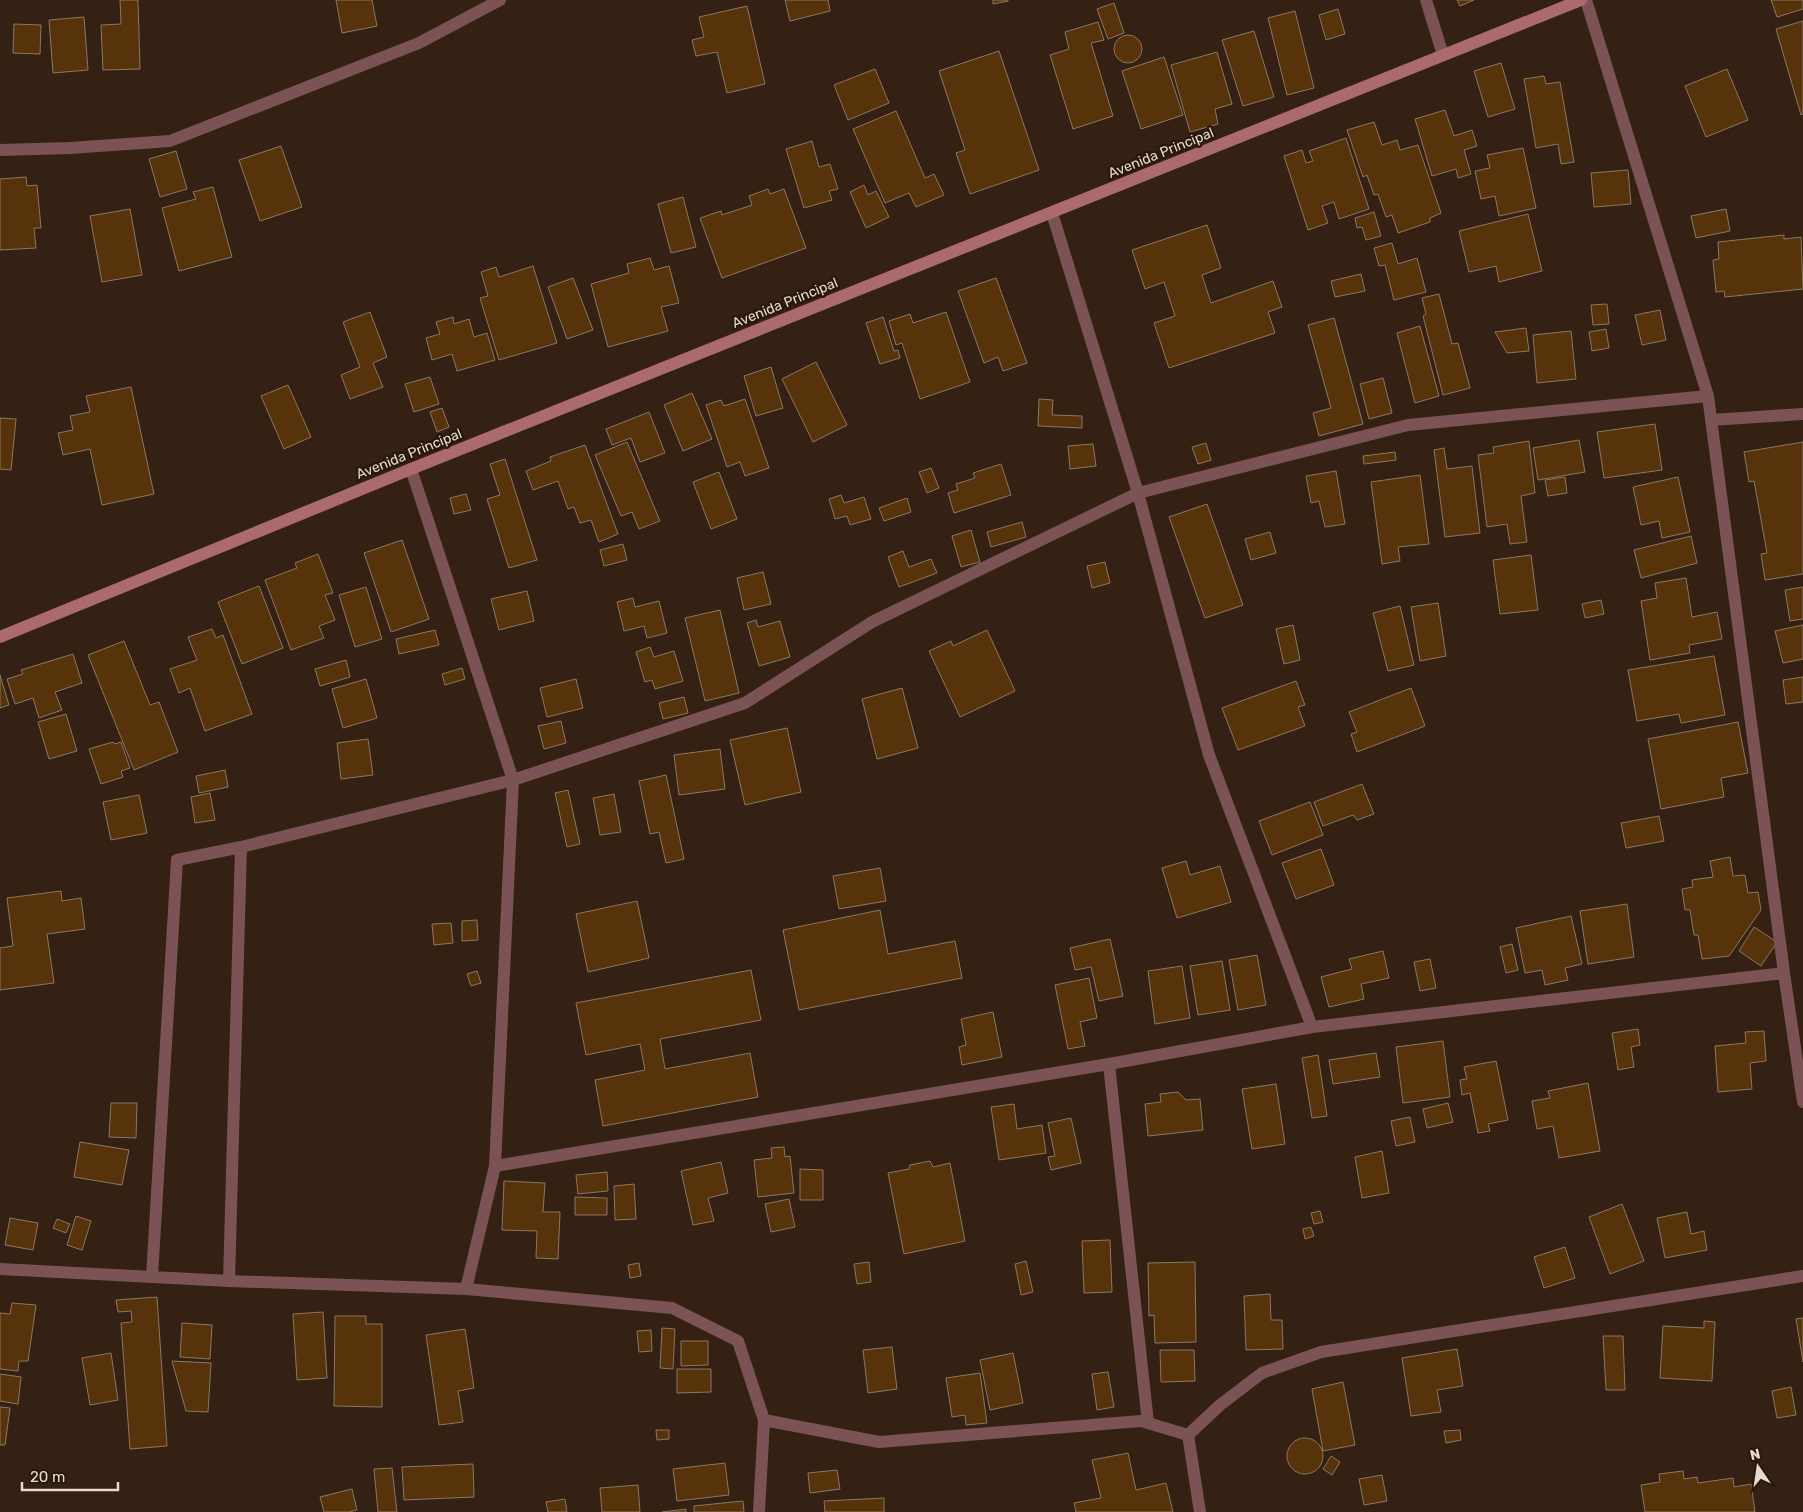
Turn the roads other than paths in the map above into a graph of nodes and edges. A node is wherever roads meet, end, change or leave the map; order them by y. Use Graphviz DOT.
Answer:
graph roads {
  1 [pos="500,0"];
  2 [pos="1426,0"];
  3 [pos="1582,0"];
  4 [pos="1586,0"];
  5 [pos="1443,55"];
  6 [pos="0,150"];
  7 [pos="1052,213"];
  8 [pos="1708,396"];
  9 [pos="1803,414"];
  10 [pos="1711,420"];
  11 [pos="411,469"];
  12 [pos="1138,494"];
  13 [pos="0,636"];
  14 [pos="513,780"];
  15 [pos="241,847"];
  16 [pos="1784,973"];
  17 [pos="1312,1027"];
  18 [pos="1109,1064"];
  19 [pos="1803,1102"];
  20 [pos="495,1166"];
  21 [pos="0,1269"];
  22 [pos="1803,1276"];
  23 [pos="152,1277"];
  24 [pos="229,1281"];
  25 [pos="466,1289"];
  26 [pos="764,1420"];
  27 [pos="1148,1422"];
  28 [pos="1188,1434"];
  29 [pos="759,1512"];
  30 [pos="1200,1512"];
  1 -- 6 [label="street"];
  2 -- 5 [label="street"];
  3 -- 5 [label="main road, Avenida Principal"];
  4 -- 8 [label="street"];
  5 -- 7 [label="main road, Avenida Principal"];
  7 -- 11 [label="main road, Avenida Principal"];
  7 -- 12 [label="street"];
  8 -- 10 [label="street"];
  8 -- 12 [label="street"];
  9 -- 10 [label="street"];
  10 -- 16 [label="street"];
  11 -- 13 [label="main road, Avenida Principal"];
  11 -- 14 [label="street"];
  12 -- 14 [label="street"];
  12 -- 17 [label="street"];
  14 -- 15 [label="street"];
  14 -- 20 [label="street"];
  15 -- 23 [label="street"];
  15 -- 24 [label="street"];
  16 -- 17 [label="street"];
  16 -- 19 [label="street"];
  17 -- 18 [label="street"];
  18 -- 20 [label="street"];
  18 -- 27 [label="street"];
  20 -- 25 [label="street"];
  21 -- 23 [label="street"];
  22 -- 28 [label="street"];
  23 -- 24 [label="street"];
  24 -- 25 [label="street"];
  25 -- 26 [label="street"];
  26 -- 27 [label="street"];
  26 -- 29 [label="street"];
  27 -- 28 [label="street"];
  28 -- 30 [label="street"];
}
